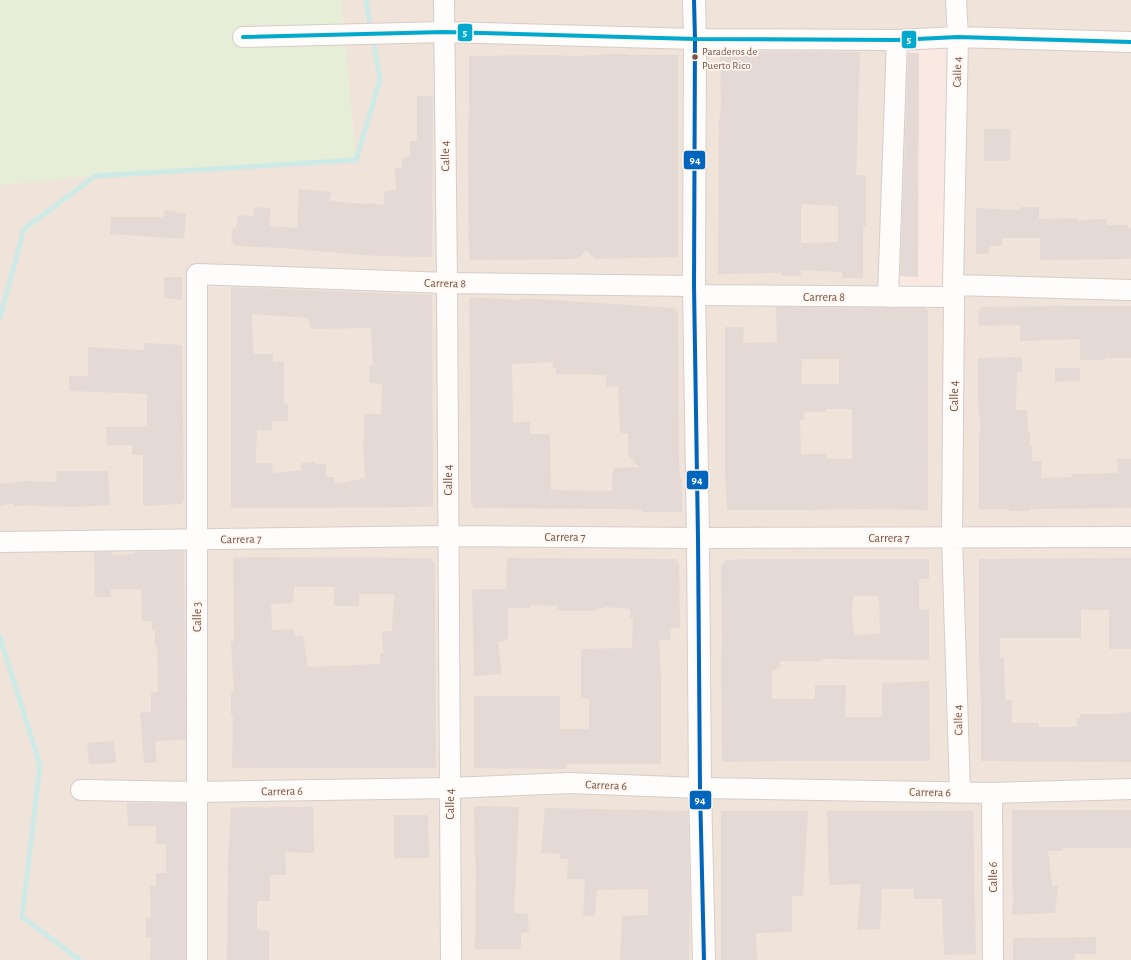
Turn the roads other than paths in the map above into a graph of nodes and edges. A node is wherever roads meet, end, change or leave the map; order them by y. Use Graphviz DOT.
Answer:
graph roads {
  1 [pos="444,0"];
  2 [pos="694,0"];
  3 [pos="956,0"];
  4 [pos="444,32"];
  5 [pos="243,37"];
  6 [pos="958,37"];
  7 [pos="695,39"];
  8 [pos="897,40"];
  9 [pos="1131,42"];
  10 [pos="197,274"];
  11 [pos="447,283"];
  12 [pos="1131,290"];
  13 [pos="694,291"];
  14 [pos="954,291"];
  15 [pos="888,297"];
  16 [pos="448,536"];
  17 [pos="1131,537"];
  18 [pos="698,538"];
  19 [pos="952,538"];
  20 [pos="197,540"];
  21 [pos="7,542"];
  22 [pos="450,788"];
  23 [pos="700,788"];
  24 [pos="1131,789"];
  25 [pos="81,790"];
  26 [pos="197,792"];
  27 [pos="960,793"];
  28 [pos="992,793"];
  29 [pos="197,960"];
  30 [pos="451,960"];
  31 [pos="704,960"];
  32 [pos="993,960"];
  1 -- 4 [label="street, Calle 4"];
  2 -- 7 [label="street"];
  3 -- 6 [label="street, Calle 4"];
  4 -- 5 [label="street"];
  4 -- 7 [label="street"];
  4 -- 11 [label="street, Calle 4"];
  6 -- 8 [label="street"];
  6 -- 9 [label="street"];
  6 -- 14 [label="street, Calle 4"];
  7 -- 8 [label="street"];
  7 -- 13 [label="street"];
  8 -- 15 [label="street"];
  10 -- 11 [label="street, Carrera 8"];
  10 -- 20 [label="street, Calle 3"];
  11 -- 13 [label="street, Carrera 8"];
  11 -- 16 [label="street, Calle 4"];
  12 -- 14 [label="street, Carrera 8"];
  13 -- 15 [label="street, Carrera 8"];
  13 -- 18 [label="street"];
  14 -- 15 [label="street, Carrera 8"];
  14 -- 19 [label="street, Calle 4"];
  16 -- 18 [label="street, Carrera 7"];
  16 -- 20 [label="street, Carrera 7"];
  16 -- 22 [label="street, Calle 4"];
  17 -- 19 [label="street, Carrera 7"];
  18 -- 19 [label="street, Carrera 7"];
  18 -- 23 [label="street"];
  19 -- 27 [label="street, Calle 4"];
  20 -- 21 [label="street, Carrera 7"];
  20 -- 26 [label="street, Calle 3"];
  22 -- 23 [label="street, Carrera 6"];
  22 -- 26 [label="street, Carrera 6"];
  22 -- 30 [label="street, Calle 4"];
  23 -- 27 [label="street, Carrera 6"];
  23 -- 31 [label="street"];
  24 -- 28 [label="street, Carrera 6"];
  25 -- 26 [label="street, Carrera 6"];
  26 -- 29 [label="street, Calle 3"];
  27 -- 28 [label="street, Carrera 6"];
  28 -- 32 [label="street, Calle 6"];
}
